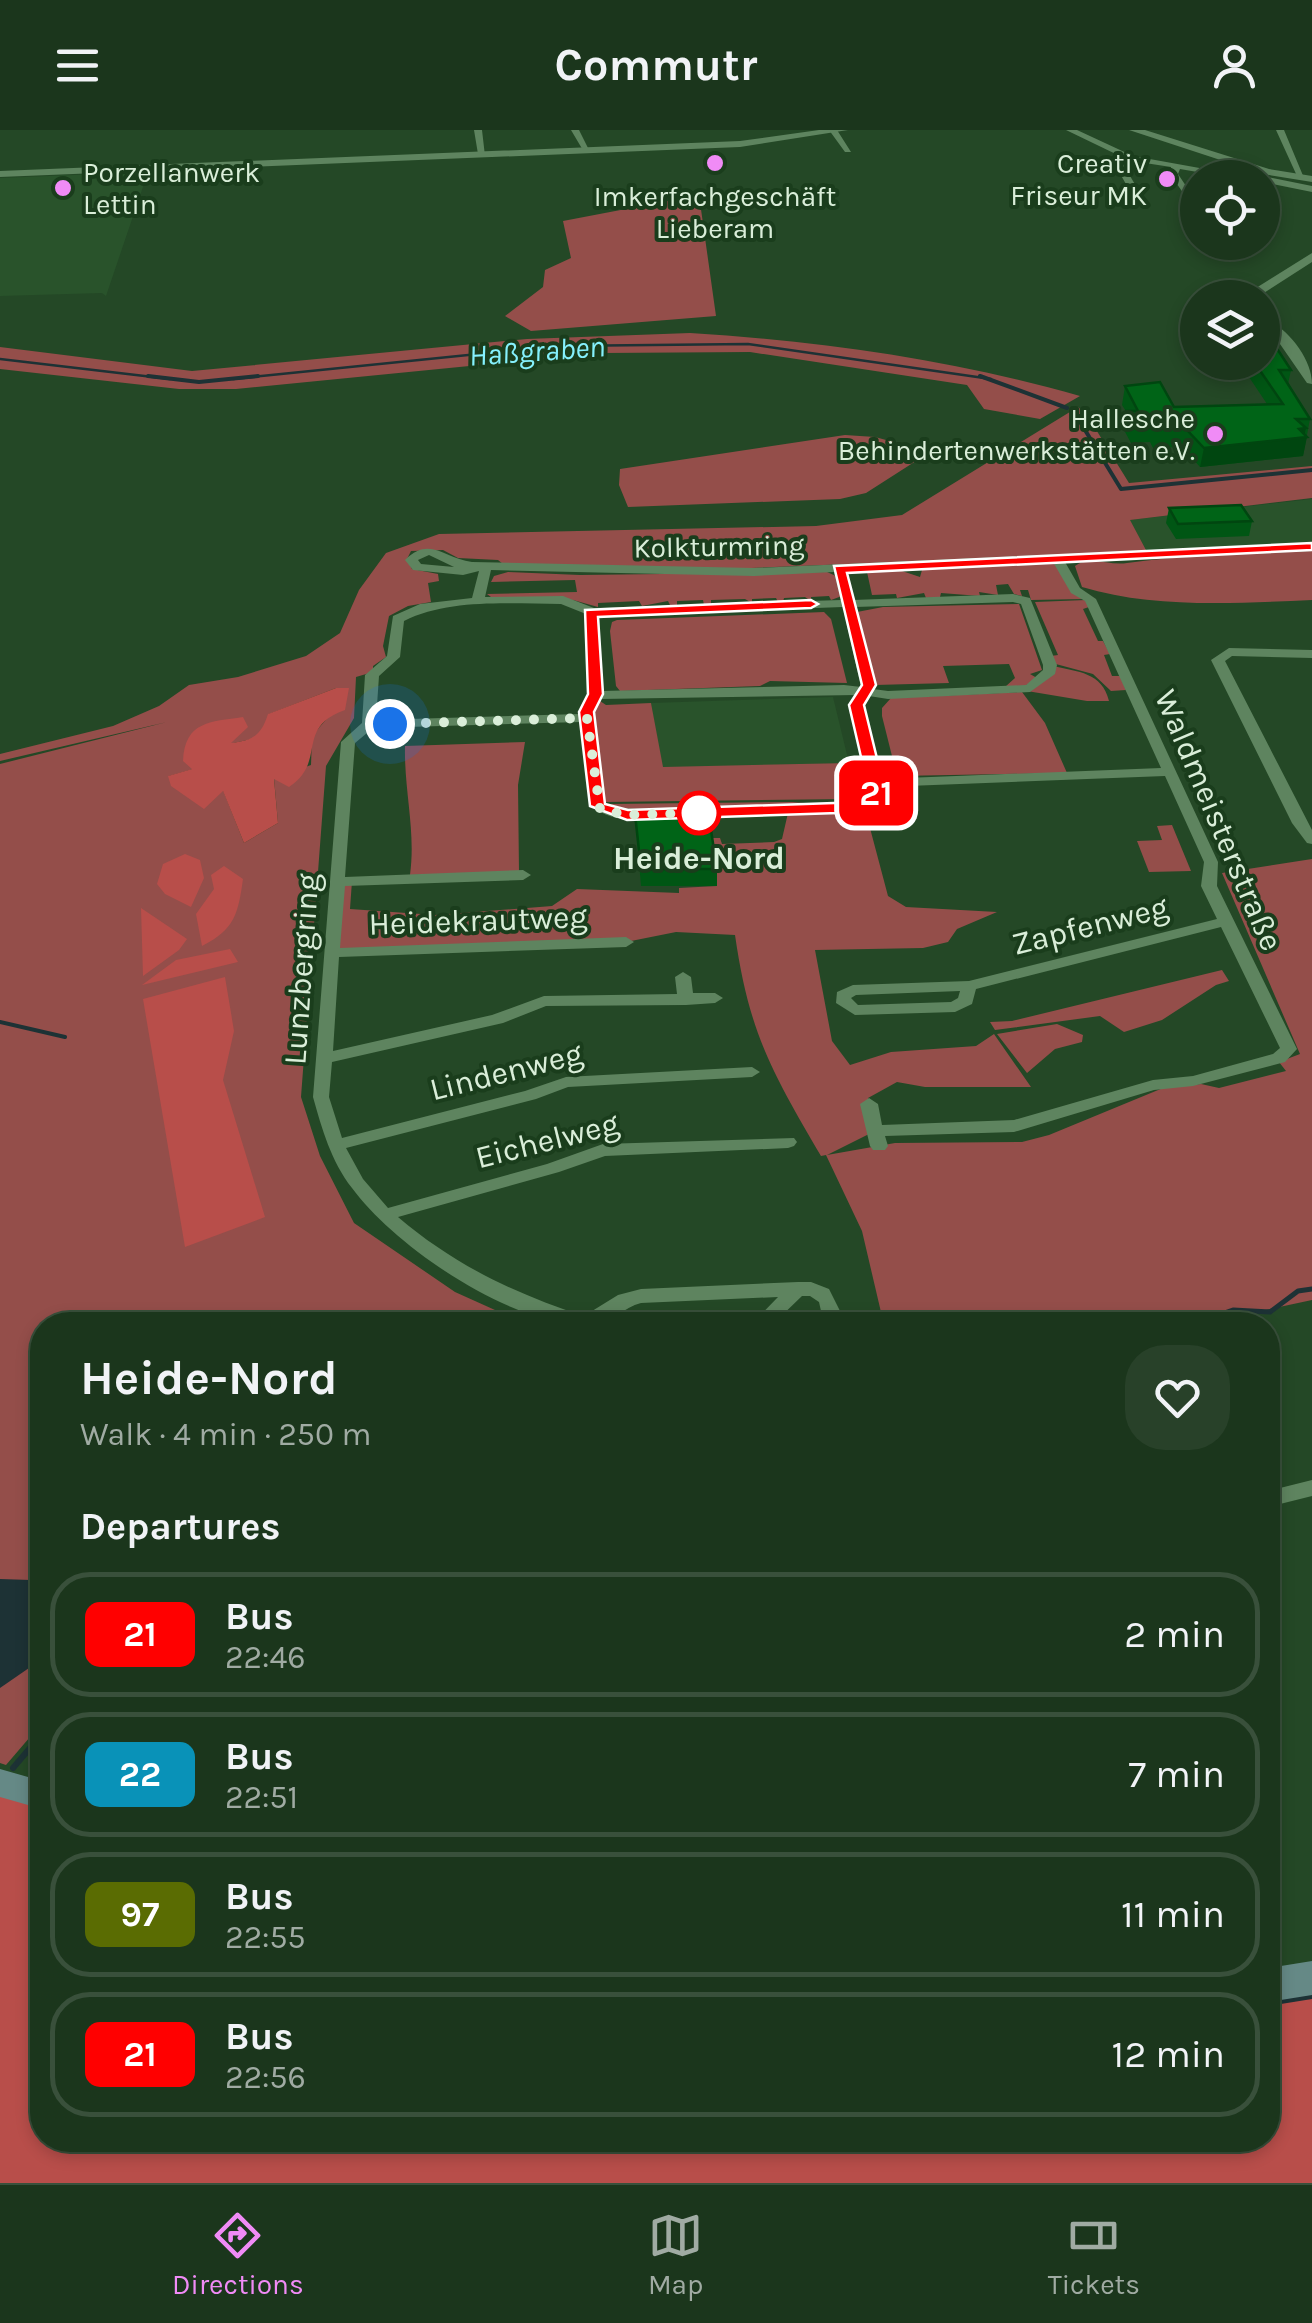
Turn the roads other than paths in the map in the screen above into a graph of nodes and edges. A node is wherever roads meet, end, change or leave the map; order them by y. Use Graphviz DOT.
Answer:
graph roads {
  1 [pos="478,130"];
  2 [pos="575,130"];
  3 [pos="768,130"];
  4 [pos="1070,130"];
  5 [pos="1134,130"];
  6 [pos="1280,130"];
  7 [pos="838,131"];
  8 [pos="780,139"];
  9 [pos="587,150"];
  10 [pos="848,150"];
  11 [pos="1209,153"];
  12 [pos="482,154"];
  13 [pos="1131,158"];
  14 [pos="1295,160"];
  15 [pos="1312,160"];
  16 [pos="1176,167"];
  17 [pos="1180,168"];
  18 [pos="0,174"];
  19 [pos="1307,178"];
  20 [pos="1280,181"];
  21 [pos="1180,183"];
  22 [pos="1312,189"];
  23 [pos="1138,198"];
  24 [pos="1312,257"];
  25 [pos="1275,280"];
  26 [pos="1280,334"];
  27 [pos="1312,378"];
  28 [pos="1312,547"];
  29 [pos="1058,560"];
  30 [pos="486,566"];
  31 [pos="839,569"];
  32 [pos="478,601"];
  33 [pos="849,603"];
  34 [pos="592,612"];
  35 [pos="1312,654"];
  36 [pos="867,691"];
  37 [pos="595,694"];
  38 [pos="587,718"];
  39 [pos="369,724"];
  40 [pos="1167,772"];
  41 [pos="875,783"];
  42 [pos="1312,840"];
  43 [pos="523,875"];
  44 [pos="338,882"];
  45 [pos="1226,921"];
  46 [pos="626,942"];
  47 [pos="333,954"];
  48 [pos="683,976"];
  49 [pos="969,986"];
  50 [pos="715,998"];
  51 [pos="686,1000"];
  52 [pos="324,1060"];
  53 [pos="752,1072"];
  54 [pos="869,1104"];
  55 [pos="788,1142"];
  56 [pos="336,1145"];
  57 [pos="384,1215"];
  58 [pos="798,1290"];
  59 [pos="552,1312"];
  60 [pos="607,1312"];
  61 [pos="774,1312"];
  62 [pos="830,1312"];
  63 [pos="1312,1488"];
  64 [pos="1280,1496"];
  65 [pos="0,1782"];
  66 [pos="30,1791"];
  67 [pos="1312,1978"];
  68 [pos="1280,1983"];
  1 -- 12 [label="street"];
  2 -- 9 [label="street"];
  3 -- 8 [label="street"];
  4 -- 13 [label="street"];
  5 -- 11 [label="street"];
  6 -- 14 [label="street"];
  7 -- 8 [label="street"];
  7 -- 10 [label="street"];
  8 -- 9 [label="street"];
  9 -- 12 [label="street"];
  11 -- 16 [label="street"];
  11 -- 19 [label="street"];
  12 -- 18 [label="street"];
  13 -- 16 [label="street"];
  13 -- 23 [label="street"];
  14 -- 15 [label="street"];
  14 -- 19 [label="street"];
  16 -- 17 [label="street"];
  16 -- 21 [label="street"];
  20 -- 22 [label="street"];
  24 -- 25 [label="street"];
  26 -- 27 [label="street"];
  28 -- 29 [label="street, Kolkturmring"];
  29 -- 31 [label="street, Kolkturmring"];
  29 -- 40 [label="street, Waldmeisterstraße"];
  30 -- 30 [label="street, Kolkturmring"];
  30 -- 31 [label="street, Kolkturmring"];
  30 -- 32 [label="street"];
  31 -- 33 [label="street"];
  32 -- 34 [label="street, Kolkturmring"];
  32 -- 39 [label="street, Lunzbergring"];
  33 -- 34 [label="street, Kolkturmring"];
  33 -- 36 [label="street"];
  33 -- 36 [label="street, Kolkturmring"];
  34 -- 37 [label="street"];
  35 -- 42 [label="street"];
  36 -- 37 [label="street"];
  36 -- 41 [label="street"];
  37 -- 38 [label="street"];
  38 -- 39 [label="street"];
  38 -- 41 [label="street"];
  39 -- 44 [label="street, Lunzbergring"];
  40 -- 41 [label="street"];
  40 -- 45 [label="street, Waldmeisterstraße"];
  43 -- 44 [label="street"];
  44 -- 47 [label="street, Lunzbergring"];
  45 -- 49 [label="street, Zapfenweg"];
  45 -- 54 [label="street, Waldmeisterstraße"];
  46 -- 47 [label="street, Heidekrautweg"];
  47 -- 52 [label="street, Lunzbergring"];
  48 -- 51 [label="street"];
  49 -- 49 [label="street, Zapfenweg"];
  50 -- 51 [label="street"];
  51 -- 52 [label="street"];
  52 -- 56 [label="street, Lunzbergring"];
  53 -- 56 [label="street, Lindenweg"];
  55 -- 57 [label="street, Eichelweg"];
  56 -- 57 [label="street, Lunzbergring"];
  57 -- 59 [label="street, Lunzbergring"];
  58 -- 60 [label="street, Lunzbergring"];
  58 -- 61 [label="street"];
  58 -- 62 [label="street"];
  63 -- 64 [label="street"];
  65 -- 66 [label="main road"];
  67 -- 68 [label="main road"];
}
